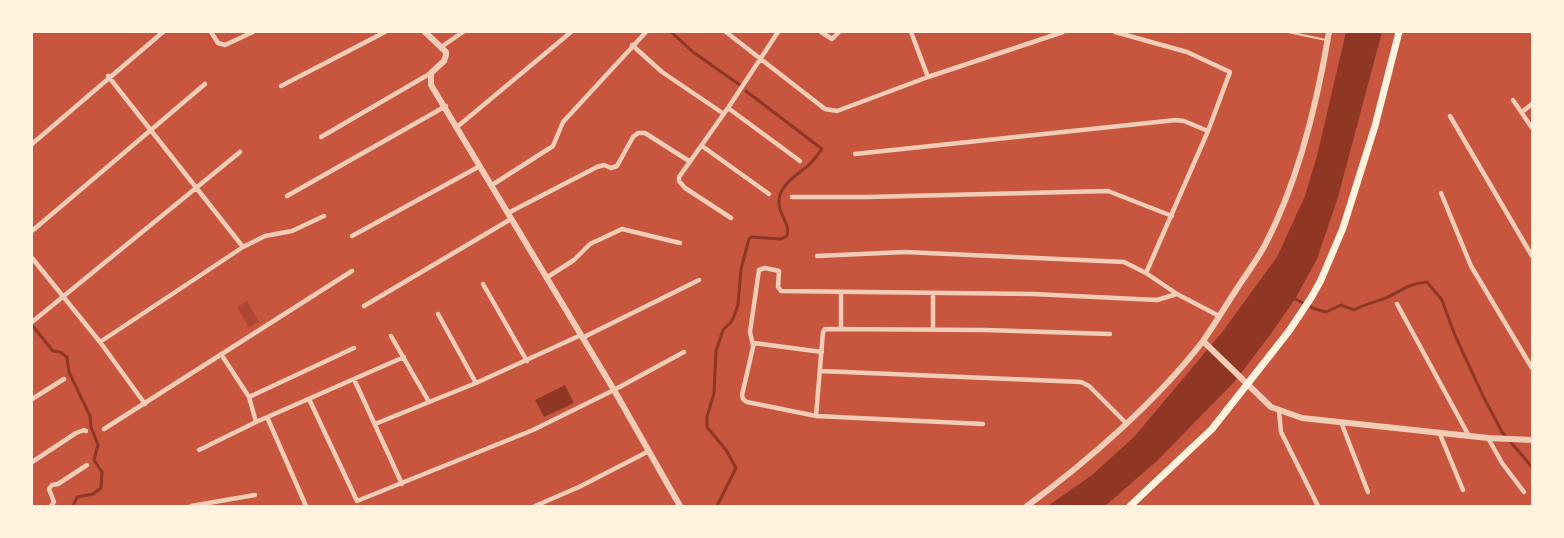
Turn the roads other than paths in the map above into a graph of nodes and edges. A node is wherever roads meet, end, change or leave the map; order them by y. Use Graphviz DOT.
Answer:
graph roads {
  1 [pos="163,32"];
  2 [pos="211,32"];
  3 [pos="253,32"];
  4 [pos="385,32"];
  5 [pos="425,32"];
  6 [pos="463,32"];
  7 [pos="571,32"];
  8 [pos="646,32"];
  9 [pos="726,32"];
  10 [pos="778,32"];
  11 [pos="821,32"];
  12 [pos="838,32"];
  13 [pos="911,32"];
  14 [pos="1063,32"];
  15 [pos="1115,32"];
  16 [pos="1288,32"];
  17 [pos="1329,32"];
  18 [pos="1399,32"];
  19 [pos="1327,40"];
  20 [pos="632,45"];
  21 [pos="441,47"];
  22 [pos="760,57"];
  23 [pos="431,73"];
  24 [pos="108,76"];
  25 [pos="928,77"];
  26 [pos="205,84"];
  27 [pos="280,86"];
  28 [pos="1513,100"];
  29 [pos="1533,104"];
  30 [pos="446,106"];
  31 [pos="728,108"];
  32 [pos="1522,112"];
  33 [pos="724,114"];
  34 [pos="1450,116"];
  35 [pos="458,127"];
  36 [pos="1533,128"];
  37 [pos="151,129"];
  38 [pos="1208,131"];
  39 [pos="321,137"];
  40 [pos="32,144"];
  41 [pos="702,146"];
  42 [pos="240,152"];
  43 [pos="855,154"];
  44 [pos="689,160"];
  45 [pos="800,161"];
  46 [pos="480,166"];
  47 [pos="196,185"];
  48 [pos="492,185"];
  49 [pos="1441,193"];
  50 [pos="769,194"];
  51 [pos="287,196"];
  52 [pos="792,197"];
  53 [pos="324,216"];
  54 [pos="510,216"];
  55 [pos="1172,216"];
  56 [pos="730,218"];
  57 [pos="32,231"];
  58 [pos="352,236"];
  59 [pos="680,243"];
  60 [pos="243,247"];
  61 [pos="817,256"];
  62 [pos="1533,256"];
  63 [pos="32,258"];
  64 [pos="352,271"];
  65 [pos="1146,273"];
  66 [pos="546,278"];
  67 [pos="699,280"];
  68 [pos="483,284"];
  69 [pos="841,292"];
  70 [pos="933,293"];
  71 [pos="1177,294"];
  72 [pos="63,297"];
  73 [pos="1397,304"];
  74 [pos="364,306"];
  75 [pos="438,314"];
  76 [pos="1219,316"];
  77 [pos="32,322"];
  78 [pos="841,329"];
  79 [pos="933,330"];
  80 [pos="1110,334"];
  81 [pos="391,336"];
  82 [pos="581,336"];
  83 [pos="100,342"];
  84 [pos="1205,343"];
  85 [pos="753,345"];
  86 [pos="354,348"];
  87 [pos="684,352"];
  88 [pos="822,352"];
  89 [pos="221,354"];
  90 [pos="404,357"];
  91 [pos="527,361"];
  92 [pos="1533,368"];
  93 [pos="821,370"];
  94 [pos="64,379"];
  95 [pos="354,379"];
  96 [pos="1245,381"];
  97 [pos="476,383"];
  98 [pos="614,390"];
  99 [pos="249,397"];
  100 [pos="32,399"];
  101 [pos="309,399"];
  102 [pos="429,402"];
  103 [pos="145,404"];
  104 [pos="1279,411"];
  105 [pos="816,416"];
  106 [pos="267,417"];
  107 [pos="256,422"];
  108 [pos="1341,422"];
  109 [pos="1126,423"];
  110 [pos="375,424"];
  111 [pos="983,424"];
  112 [pos="104,429"];
  113 [pos="86,431"];
  114 [pos="1439,432"];
  115 [pos="1469,436"];
  116 [pos="1488,438"];
  117 [pos="1533,440"];
  118 [pos="199,450"];
  119 [pos="649,451"];
  120 [pos="32,462"];
  121 [pos="87,465"];
  122 [pos="402,484"];
  123 [pos="1463,490"];
  124 [pos="1368,492"];
  125 [pos="1524,492"];
  126 [pos="255,495"];
  127 [pos="194,506"];
  128 [pos="51,507"];
  129 [pos="306,507"];
  130 [pos="535,507"];
  131 [pos="680,507"];
  132 [pos="1027,507"];
  133 [pos="1130,507"];
  134 [pos="1318,507"];
  1 -- 24 [label="street"];
  2 -- 3 [label="street"];
  4 -- 27 [label="street"];
  5 -- 21 [label="street"];
  6 -- 21 [label="street"];
  7 -- 35 [label="street"];
  8 -- 20 [label="street"];
  9 -- 22 [label="street"];
  10 -- 22 [label="street"];
  11 -- 12 [label="street"];
  13 -- 25 [label="street"];
  14 -- 25 [label="street"];
  15 -- 38 [label="street"];
  16 -- 19 [label="lane"];
  17 -- 19 [label="street"];
  18 -- 96 [label="main road"];
  19 -- 76 [label="street"];
  20 -- 33 [label="street"];
  20 -- 48 [label="street"];
  21 -- 23 [label="street"];
  22 -- 25 [label="street"];
  22 -- 31 [label="street"];
  23 -- 30 [label="street"];
  23 -- 39 [label="street"];
  24 -- 37 [label="street"];
  24 -- 40 [label="street"];
  26 -- 37 [label="street"];
  28 -- 32 [label="street"];
  29 -- 32 [label="street"];
  30 -- 35 [label="street"];
  30 -- 51 [label="street"];
  31 -- 33 [label="street"];
  31 -- 45 [label="street"];
  32 -- 36 [label="street"];
  33 -- 41 [label="street"];
  34 -- 62 [label="street"];
  35 -- 46 [label="street"];
  37 -- 47 [label="street"];
  37 -- 57 [label="street"];
  38 -- 43 [label="street"];
  38 -- 55 [label="street"];
  41 -- 44 [label="street"];
  41 -- 50 [label="street"];
  42 -- 47 [label="street"];
  44 -- 54 [label="street"];
  44 -- 56 [label="street"];
  46 -- 48 [label="street"];
  46 -- 58 [label="street"];
  47 -- 60 [label="street"];
  47 -- 72 [label="street"];
  48 -- 54 [label="street"];
  49 -- 92 [label="street"];
  52 -- 55 [label="street"];
  53 -- 60 [label="street"];
  54 -- 66 [label="street"];
  54 -- 74 [label="street"];
  55 -- 65 [label="street"];
  59 -- 66 [label="street"];
  60 -- 83 [label="street"];
  61 -- 65 [label="street"];
  63 -- 72 [label="street"];
  64 -- 89 [label="street"];
  65 -- 71 [label="street"];
  66 -- 82 [label="street"];
  67 -- 82 [label="street"];
  68 -- 91 [label="street"];
  69 -- 70 [label="street"];
  69 -- 78 [label="street"];
  69 -- 85 [label="street"];
  70 -- 71 [label="street"];
  70 -- 79 [label="street"];
  71 -- 76 [label="street"];
  72 -- 77 [label="street"];
  72 -- 83 [label="street"];
  73 -- 115 [label="street"];
  75 -- 97 [label="street"];
  76 -- 84 [label="street"];
  78 -- 79 [label="street"];
  78 -- 88 [label="street"];
  79 -- 80 [label="street"];
  81 -- 90 [label="street"];
  82 -- 91 [label="street"];
  82 -- 98 [label="street"];
  83 -- 103 [label="street"];
  84 -- 96 [label="street"];
  84 -- 109 [label="street"];
  85 -- 88 [label="street"];
  85 -- 105 [label="street"];
  86 -- 99 [label="street"];
  87 -- 98 [label="street"];
  88 -- 93 [label="street"];
  89 -- 99 [label="street"];
  89 -- 103 [label="street"];
  90 -- 95 [label="street"];
  90 -- 102 [label="street"];
  91 -- 97 [label="street"];
  93 -- 105 [label="street"];
  93 -- 109 [label="street"];
  94 -- 100 [label="street"];
  95 -- 101 [label="street"];
  95 -- 110 [label="street"];
  96 -- 104 [label="street"];
  96 -- 133 [label="main road"];
  97 -- 102 [label="street"];
  98 -- 119 [label="street"];
  98 -- 122 [label="street"];
  99 -- 107 [label="street"];
  101 -- 106 [label="street"];
  101 -- 122 [label="street"];
  102 -- 110 [label="street"];
  103 -- 112 [label="street"];
  104 -- 108 [label="street"];
  104 -- 134 [label="street"];
  105 -- 111 [label="street"];
  106 -- 107 [label="street"];
  106 -- 129 [label="street"];
  107 -- 118 [label="street"];
  108 -- 114 [label="street"];
  108 -- 124 [label="street"];
  109 -- 132 [label="street"];
  110 -- 122 [label="street"];
  113 -- 120 [label="street"];
  114 -- 115 [label="street"];
  114 -- 123 [label="street"];
  115 -- 116 [label="street"];
  116 -- 117 [label="street"];
  116 -- 125 [label="street"];
  119 -- 130 [label="street"];
  119 -- 131 [label="street"];
  121 -- 128 [label="street"];
  126 -- 127 [label="street"];
}
